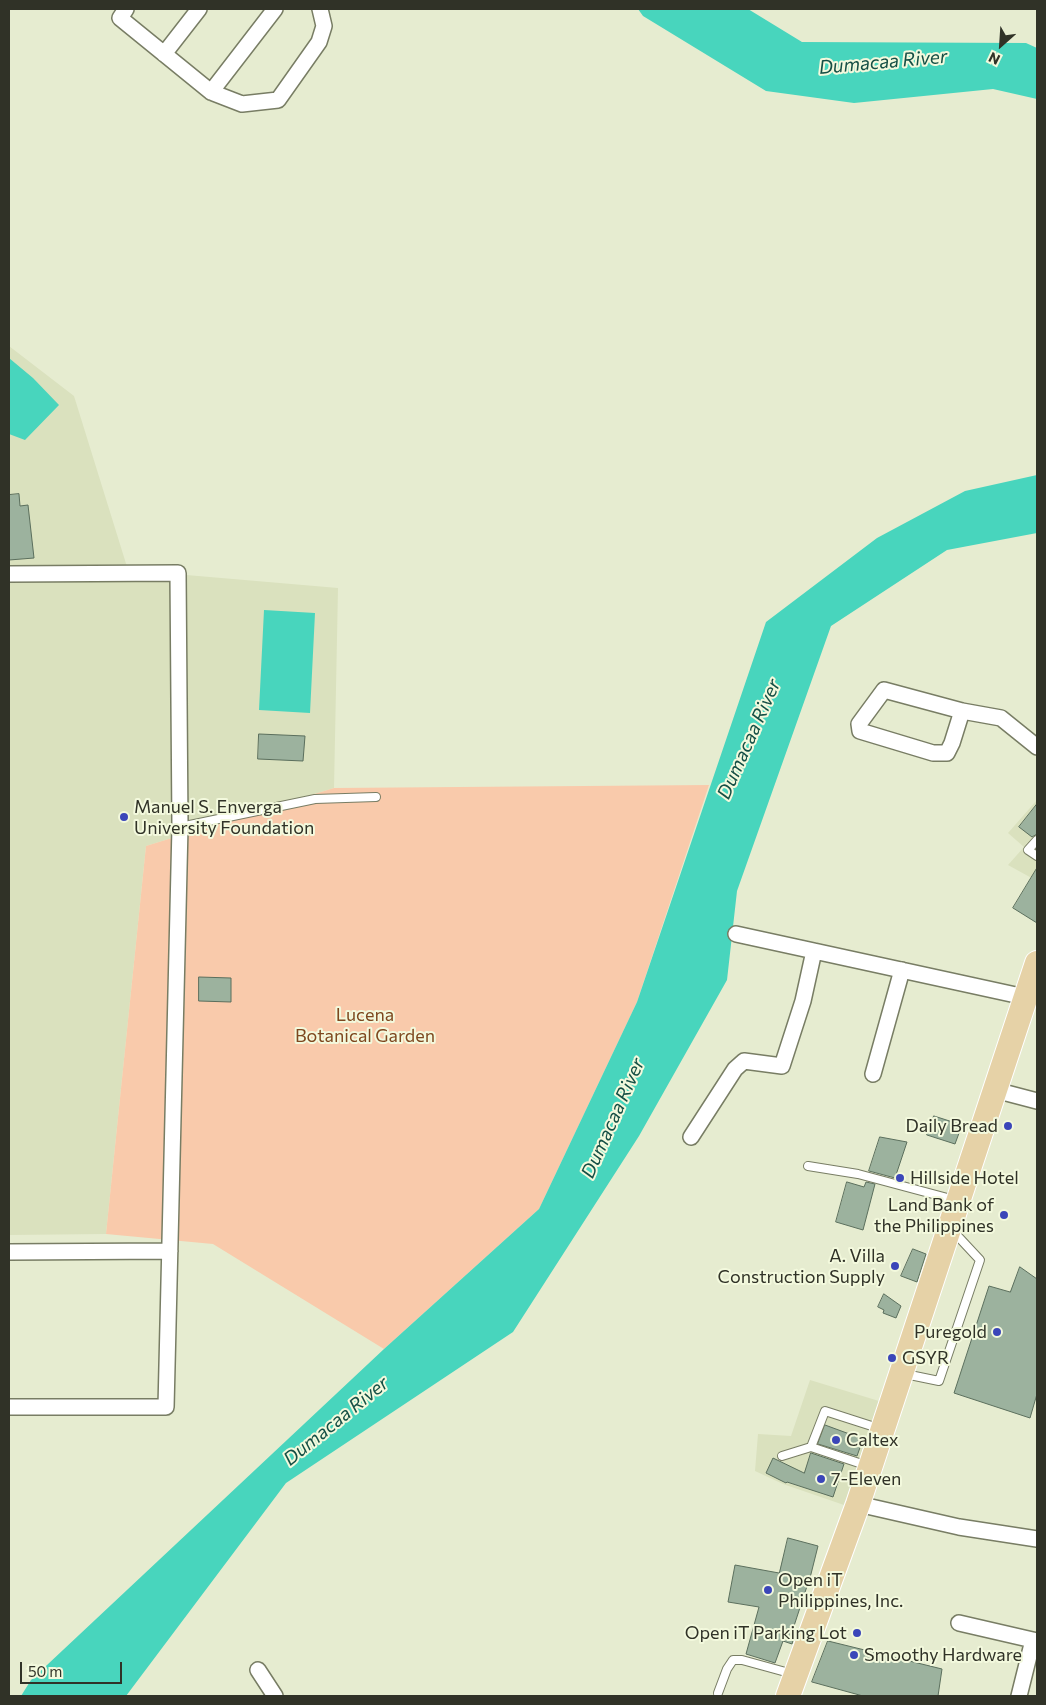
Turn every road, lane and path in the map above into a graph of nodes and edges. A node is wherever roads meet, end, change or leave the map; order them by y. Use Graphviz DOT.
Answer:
graph roads {
  1 [pos="199,9"];
  2 [pos="275,9"];
  3 [pos="320,9"];
  4 [pos="123,14"];
  5 [pos="164,54"];
  6 [pos="211,92"];
  7 [pos="9,574"];
  8 [pos="962,711"];
  9 [pos="1037,747"];
  10 [pos="376,797"];
  11 [pos="180,826"];
  12 [pos="1037,840"];
  13 [pos="1037,856"];
  14 [pos="736,934"];
  15 [pos="814,951"];
  16 [pos="1037,963"];
  17 [pos="902,970"];
  18 [pos="1025,997"];
  19 [pos="873,1074"];
  20 [pos="995,1090"];
  21 [pos="1037,1101"];
  22 [pos="691,1137"];
  23 [pos="808,1166"];
  24 [pos="957,1201"];
  25 [pos="949,1227"];
  26 [pos="170,1250"];
  27 [pos="9,1252"];
  28 [pos="900,1373"];
  29 [pos="9,1407"];
  30 [pos="882,1430"];
  31 [pos="811,1447"];
  32 [pos="782,1456"];
  33 [pos="869,1467"];
  34 [pos="858,1504"];
  35 [pos="1037,1539"];
  36 [pos="959,1623"];
  37 [pos="1035,1641"];
  38 [pos="258,1670"];
  39 [pos="791,1686"];
  40 [pos="718,1693"];
  41 [pos="275,1696"];
  42 [pos="1019,1696"];
  1 -- 5 [label="street"];
  2 -- 6 [label="street"];
  3 -- 6 [label="street"];
  4 -- 5 [label="street"];
  5 -- 6 [label="street"];
  7 -- 11 [label="street"];
  8 -- 8 [label="street"];
  8 -- 9 [label="street"];
  10 -- 11 [label="lane"];
  11 -- 26 [label="street"];
  12 -- 13 [label="lane"];
  14 -- 15 [label="street"];
  15 -- 17 [label="street"];
  15 -- 22 [label="street"];
  16 -- 18 [label="main road"];
  17 -- 18 [label="street"];
  17 -- 19 [label="street"];
  18 -- 20 [label="main road"];
  20 -- 21 [label="street"];
  20 -- 24 [label="main road"];
  23 -- 24 [label="lane"];
  24 -- 25 [label="main road"];
  25 -- 28 [label="main road"];
  25 -- 28 [label="lane"];
  26 -- 27 [label="street"];
  26 -- 29 [label="street"];
  28 -- 30 [label="main road"];
  30 -- 31 [label="lane"];
  30 -- 33 [label="main road"];
  31 -- 32 [label="lane"];
  31 -- 33 [label="lane"];
  33 -- 34 [label="main road"];
  34 -- 35 [label="street"];
  34 -- 39 [label="main road"];
  36 -- 37 [label="street"];
  37 -- 42 [label="street"];
  38 -- 41 [label="street"];
  39 -- 40 [label="lane"];
}
